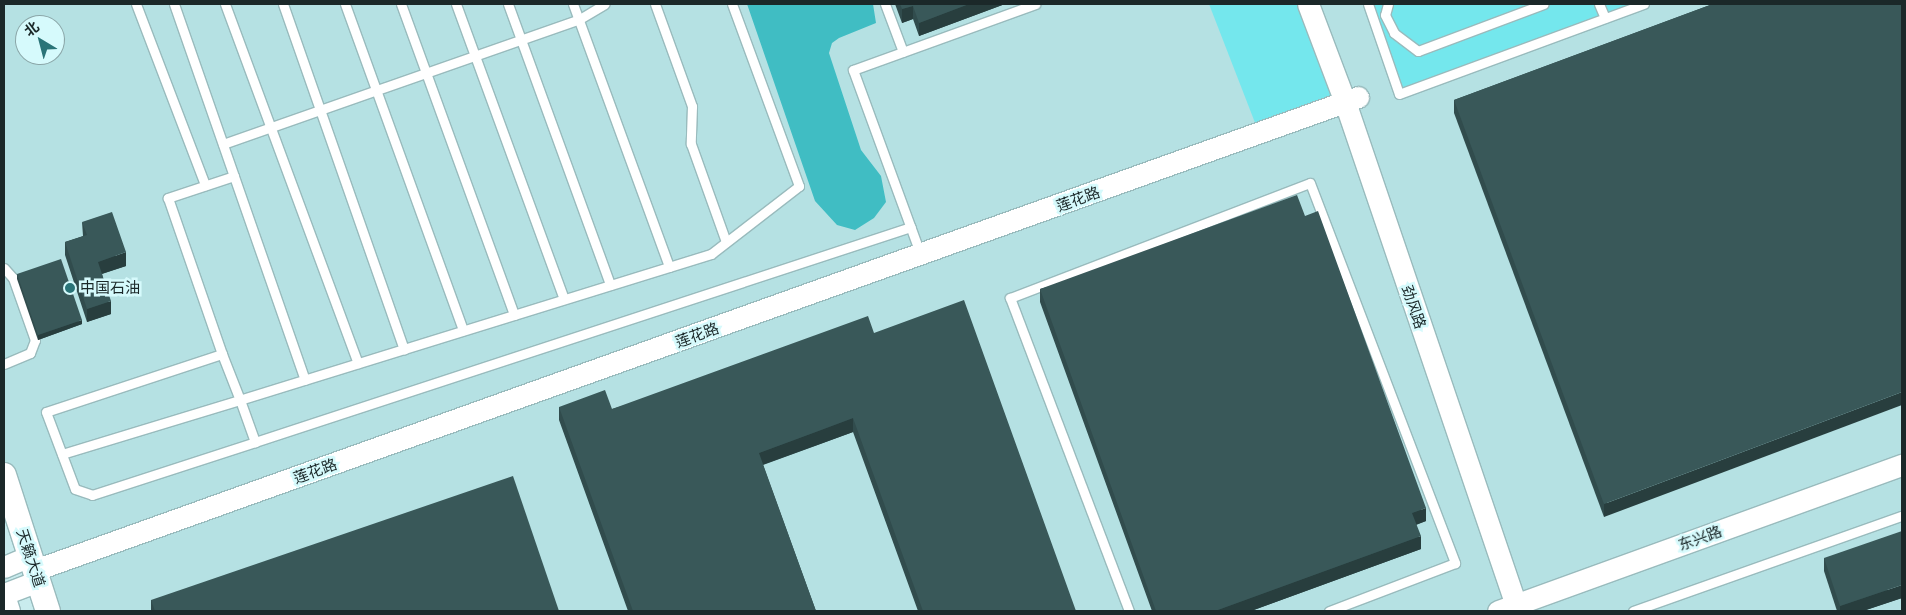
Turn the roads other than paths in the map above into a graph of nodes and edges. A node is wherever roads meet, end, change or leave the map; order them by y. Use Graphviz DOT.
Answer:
graph roads {
  1 [pos="136,4"];
  2 [pos="174,4"];
  3 [pos="225,4"];
  4 [pos="283,4"];
  5 [pos="346,4"];
  6 [pos="401,4"];
  7 [pos="456,4"];
  8 [pos="508,4"];
  9 [pos="573,4"];
  10 [pos="605,4"];
  11 [pos="655,4"];
  12 [pos="732,4"];
  13 [pos="885,4"];
  14 [pos="1035,4"];
  15 [pos="1308,4"];
  16 [pos="1323,4"];
  17 [pos="1368,4"];
  18 [pos="1388,4"];
  19 [pos="1544,4"];
  20 [pos="1599,4"];
  21 [pos="1644,4"];
  22 [pos="1605,18"];
  23 [pos="578,20"];
  24 [pos="521,40"];
  25 [pos="902,52"];
  26 [pos="475,56"];
  27 [pos="426,73"];
  28 [pos="377,90"];
  29 [pos="1352,100"];
  30 [pos="320,110"];
  31 [pos="271,127"];
  32 [pos="222,144"];
  33 [pos="234,176"];
  34 [pos="206,186"];
  35 [pos="911,227"];
  36 [pos="726,242"];
  37 [pos="921,255"];
  38 [pos="668,267"];
  39 [pos="4,268"];
  40 [pos="610,285"];
  41 [pos="564,299"];
  42 [pos="514,315"];
  43 [pos="463,330"];
  44 [pos="404,348"];
  45 [pos="222,354"];
  46 [pos="358,363"];
  47 [pos="4,364"];
  48 [pos="305,380"];
  49 [pos="240,400"];
  50 [pos="255,442"];
  51 [pos="62,454"];
  52 [pos="1902,465"];
  53 [pos="4,475"];
  54 [pos="1902,516"];
  55 [pos="4,567"];
  56 [pos="34,569"];
  57 [pos="4,594"];
  58 [pos="4,599"];
  59 [pos="1519,608"];
  60 [pos="8,611"];
  61 [pos="48,611"];
  62 [pos="1129,611"];
  63 [pos="1329,611"];
  64 [pos="1633,611"];
  1 -- 34 [label="lane"];
  2 -- 32 [label="lane"];
  3 -- 31 [label="lane"];
  4 -- 30 [label="lane"];
  5 -- 28 [label="lane"];
  6 -- 27 [label="lane"];
  7 -- 26 [label="lane"];
  8 -- 24 [label="lane"];
  9 -- 23 [label="lane"];
  10 -- 23 [label="lane"];
  11 -- 36 [label="lane"];
  12 -- 36 [label="lane"];
  13 -- 25 [label="lane"];
  14 -- 25 [label="lane"];
  15 -- 29 [label="street, 劲风路"];
  16 -- 29 [label="street, 劲风路"];
  17 -- 22 [label="lane"];
  18 -- 19 [label="lane"];
  20 -- 22 [label="lane"];
  21 -- 22 [label="lane"];
  23 -- 24 [label="lane"];
  23 -- 38 [label="lane"];
  24 -- 26 [label="lane"];
  24 -- 40 [label="lane"];
  25 -- 35 [label="lane"];
  26 -- 27 [label="lane"];
  26 -- 41 [label="lane"];
  27 -- 28 [label="lane"];
  27 -- 42 [label="lane"];
  28 -- 30 [label="lane"];
  28 -- 43 [label="lane"];
  29 -- 37 [label="street, 莲花路"];
  29 -- 59 [label="street, 劲风路"];
  30 -- 31 [label="lane"];
  30 -- 44 [label="lane"];
  31 -- 32 [label="lane"];
  31 -- 46 [label="lane"];
  32 -- 33 [label="lane"];
  33 -- 34 [label="lane"];
  33 -- 48 [label="lane"];
  34 -- 45 [label="lane"];
  35 -- 37 [label="lane"];
  35 -- 50 [label="lane"];
  36 -- 38 [label="lane"];
  37 -- 56 [label="street, 莲花路"];
  38 -- 40 [label="lane"];
  39 -- 47 [label="lane"];
  40 -- 41 [label="lane"];
  41 -- 42 [label="lane"];
  42 -- 43 [label="lane"];
  43 -- 44 [label="lane"];
  44 -- 46 [label="lane"];
  45 -- 49 [label="lane"];
  45 -- 51 [label="lane"];
  46 -- 48 [label="lane"];
  48 -- 49 [label="lane"];
  49 -- 50 [label="lane"];
  49 -- 51 [label="lane"];
  50 -- 51 [label="lane"];
  52 -- 59 [label="street, 东兴路"];
  53 -- 56 [label="main road, 天籁大道"];
  54 -- 64 [label="lane"];
  55 -- 56 [label="street, 莲花路"];
  56 -- 57 [label="street, 莲花路"];
  56 -- 61 [label="main road, 天籁大道"];
  58 -- 60 [label="main road"];
  62 -- 63 [label="lane"];
}
